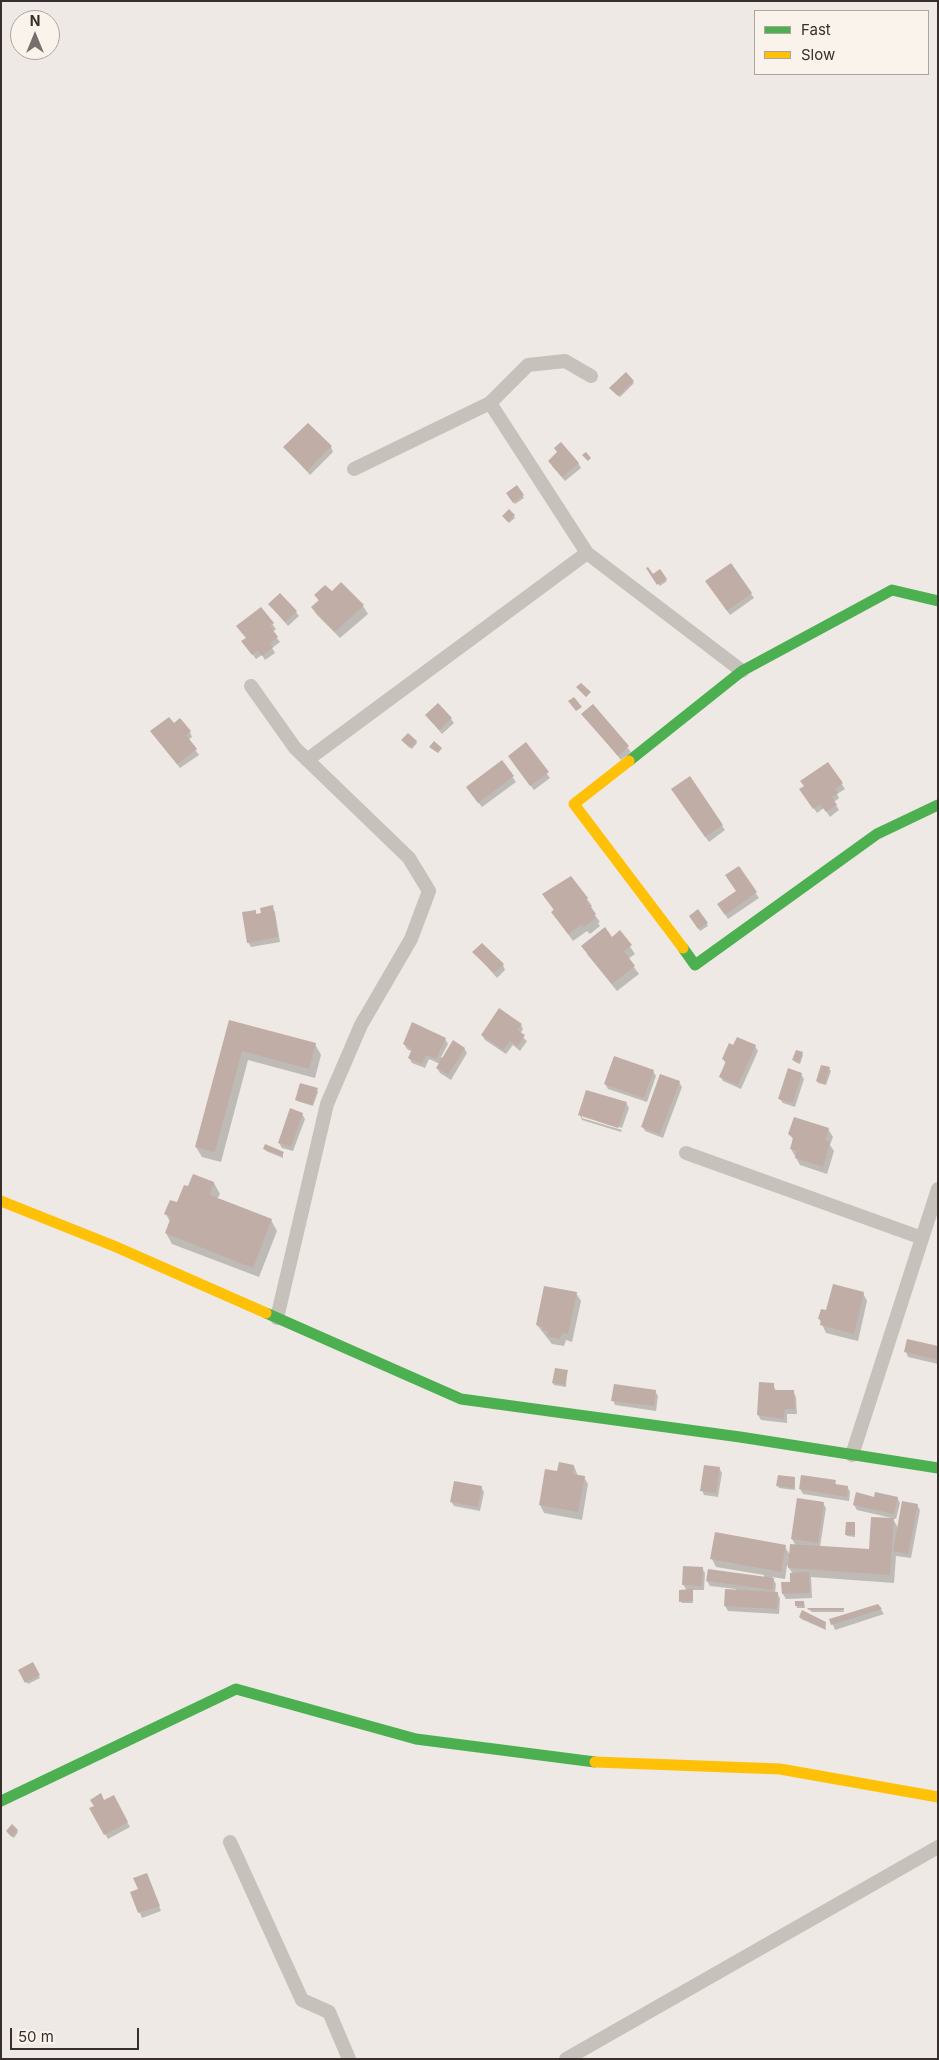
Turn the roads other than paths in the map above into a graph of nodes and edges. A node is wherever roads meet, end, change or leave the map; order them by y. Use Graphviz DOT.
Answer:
graph roads {
  1 [pos="591,376"];
  2 [pos="490,403"];
  3 [pos="354,469"];
  4 [pos="587,554"];
  5 [pos="938,601"];
  6 [pos="742,671"];
  7 [pos="251,686"];
  8 [pos="307,760"];
  9 [pos="938,805"];
  10 [pos="686,1153"];
  11 [pos="938,1189"];
  12 [pos="1,1201"];
  13 [pos="922,1238"];
  14 [pos="277,1318"];
  15 [pos="852,1455"];
  16 [pos="938,1468"];
  17 [pos="938,1797"];
  18 [pos="1,1801"];
  19 [pos="230,1842"];
  20 [pos="938,1847"];
  21 [pos="349,2059"];
  22 [pos="566,2059"];
  1 -- 2 [label="street"];
  2 -- 3 [label="street"];
  2 -- 4 [label="street"];
  4 -- 6 [label="street"];
  4 -- 8 [label="street"];
  5 -- 6 [label="street"];
  6 -- 9 [label="street"];
  7 -- 8 [label="street"];
  8 -- 14 [label="street"];
  10 -- 13 [label="street"];
  11 -- 13 [label="street"];
  12 -- 14 [label="street"];
  13 -- 15 [label="street"];
  14 -- 15 [label="street"];
  15 -- 16 [label="street"];
  17 -- 18 [label="street"];
  19 -- 21 [label="street"];
  20 -- 22 [label="street"];
}
